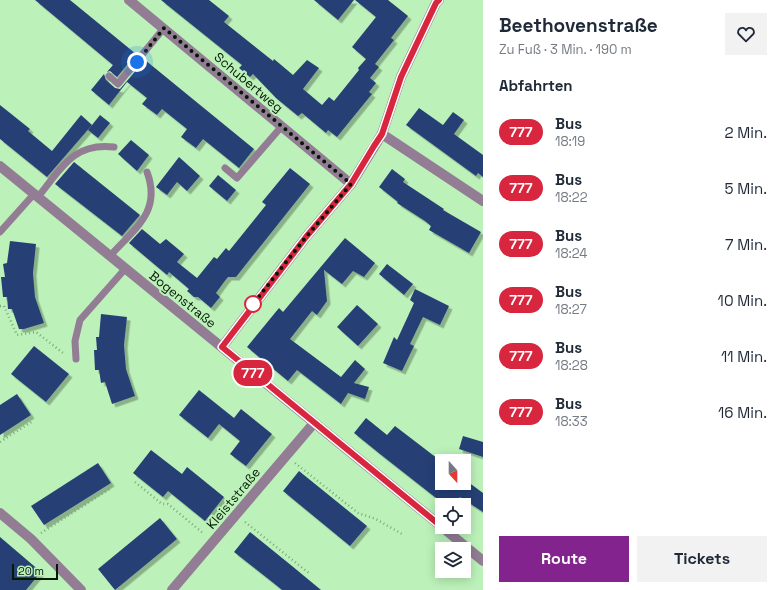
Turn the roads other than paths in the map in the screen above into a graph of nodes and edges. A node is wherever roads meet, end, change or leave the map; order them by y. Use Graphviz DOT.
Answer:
graph roads {
  1 [pos="129,0"];
  2 [pos="435,1"];
  3 [pos="164,28"];
  4 [pos="109,76"];
  5 [pos="282,126"];
  6 [pos="382,134"];
  7 [pos="114,147"];
  8 [pos="0,166"];
  9 [pos="225,168"];
  10 [pos="148,172"];
  11 [pos="351,184"];
  12 [pos="36,196"];
  13 [pos="483,201"];
  14 [pos="0,232"];
  15 [pos="110,256"];
  16 [pos="125,269"];
  17 [pos="222,347"];
  18 [pos="76,359"];
  19 [pos="314,423"];
  20 [pos="0,513"];
  21 [pos="435,521"];
  22 [pos="450,534"];
  23 [pos="483,561"];
  24 [pos="80,590"];
  25 [pos="172,590"];
  1 -- 3 [label="street, Schubertweg"];
  2 -- 6 [label="street"];
  3 -- 4 [label="lane"];
  3 -- 5 [label="street, Schubertweg"];
  5 -- 9 [label="lane"];
  5 -- 11 [label="street, Schubertweg"];
  6 -- 11 [label="street"];
  6 -- 13 [label="street"];
  7 -- 12 [label="lane"];
  8 -- 12 [label="street, Bogenstraße"];
  10 -- 15 [label="lane"];
  11 -- 17 [label="street"];
  12 -- 14 [label="lane"];
  12 -- 15 [label="street, Bogenstraße"];
  15 -- 16 [label="street, Bogenstraße"];
  16 -- 17 [label="street, Bogenstraße"];
  16 -- 18 [label="lane"];
  17 -- 19 [label="street, Bogenstraße"];
  19 -- 21 [label="street, Bogenstraße"];
  19 -- 25 [label="street, Kleiststraße"];
  20 -- 24 [label="street"];
  22 -- 23 [label="street, Bogenstraße"];
}
